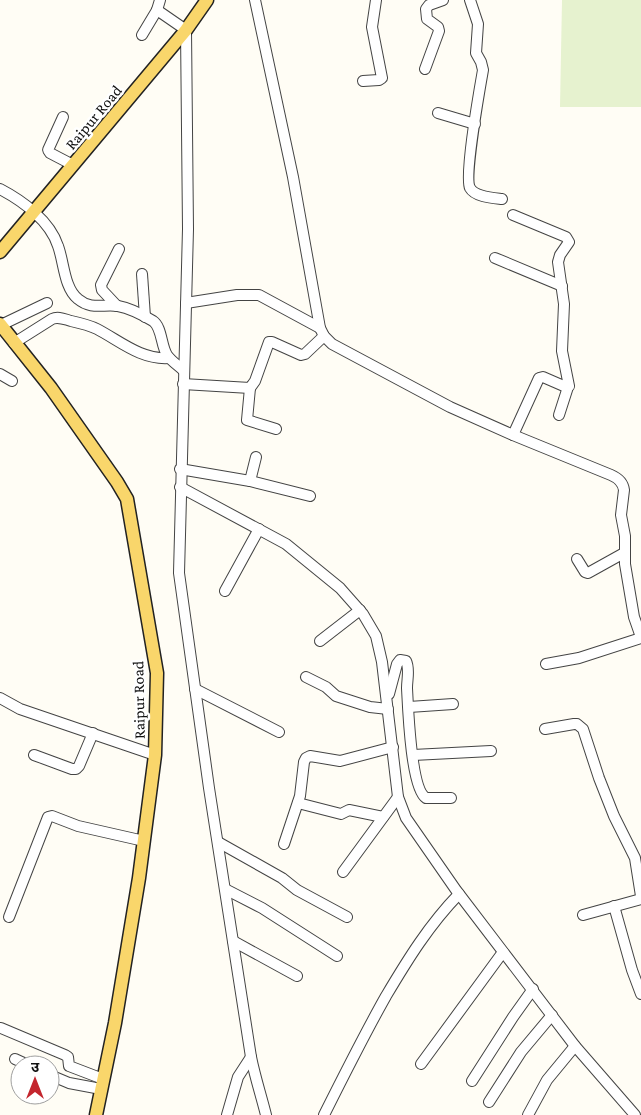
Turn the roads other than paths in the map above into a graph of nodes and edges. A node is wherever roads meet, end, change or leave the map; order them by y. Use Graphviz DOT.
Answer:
graph roads {
  1 [pos="207,0"];
  2 [pos="255,0"];
  3 [pos="376,0"];
  4 [pos="443,0"];
  5 [pos="470,0"];
  6 [pos="159,5"];
  7 [pos="186,30"];
  8 [pos="142,35"];
  9 [pos="425,69"];
  10 [pos="363,81"];
  11 [pos="438,113"];
  12 [pos="63,117"];
  13 [pos="475,124"];
  14 [pos="73,165"];
  15 [pos="0,189"];
  16 [pos="502,199"];
  17 [pos="33,213"];
  18 [pos="514,215"];
  19 [pos="119,249"];
  20 [pos="0,252"];
  21 [pos="495,258"];
  22 [pos="142,274"];
  23 [pos="562,286"];
  24 [pos="186,302"];
  25 [pos="47,303"];
  26 [pos="117,306"];
  27 [pos="145,317"];
  28 [pos="0,325"];
  29 [pos="322,332"];
  30 [pos="14,343"];
  31 [pos="169,358"];
  32 [pos="184,371"];
  33 [pos="0,374"];
  34 [pos="12,381"];
  35 [pos="183,384"];
  36 [pos="568,387"];
  37 [pos="250,388"];
  38 [pos="559,416"];
  39 [pos="276,429"];
  40 [pos="513,435"];
  41 [pos="256,457"];
  42 [pos="180,468"];
  43 [pos="250,482"];
  44 [pos="180,487"];
  45 [pos="310,496"];
  46 [pos="259,529"];
  47 [pos="624,552"];
  48 [pos="577,559"];
  49 [pos="225,591"];
  50 [pos="360,610"];
  51 [pos="641,637"];
  52 [pos="320,641"];
  53 [pos="546,664"];
  54 [pos="306,677"];
  55 [pos="195,689"];
  56 [pos="0,698"];
  57 [pos="388,704"];
  58 [pos="453,704"];
  59 [pos="409,707"];
  60 [pos="545,729"];
  61 [pos="279,732"];
  62 [pos="93,733"];
  63 [pos="393,747"];
  64 [pos="490,751"];
  65 [pos="34,755"];
  66 [pos="155,755"];
  67 [pos="413,755"];
  68 [pos="398,797"];
  69 [pos="451,798"];
  70 [pos="298,803"];
  71 [pos="383,817"];
  72 [pos="144,841"];
  73 [pos="218,842"];
  74 [pos="284,844"];
  75 [pos="343,872"];
  76 [pos="225,889"];
  77 [pos="459,894"];
  78 [pos="641,897"];
  79 [pos="614,906"];
  80 [pos="583,915"];
  81 [pos="9,917"];
  82 [pos="347,918"];
  83 [pos="233,941"];
  84 [pos="503,952"];
  85 [pos="337,956"];
  86 [pos="297,976"];
  87 [pos="533,989"];
  88 [pos="641,994"];
  89 [pos="552,1015"];
  90 [pos="1,1028"];
  91 [pos="575,1046"];
  92 [pos="252,1057"];
  93 [pos="421,1064"];
  94 [pos="255,1077"];
  95 [pos="60,1080"];
  96 [pos="472,1081"];
  97 [pos="102,1084"];
  98 [pos="489,1102"];
  99 [pos="96,1115"];
  100 [pos="227,1115"];
  101 [pos="259,1115"];
  102 [pos="266,1115"];
  103 [pos="324,1115"];
  104 [pos="528,1115"];
  105 [pos="635,1115"];
  1 -- 7 [label="main road, Raipur Road"];
  2 -- 29 [label="street"];
  3 -- 10 [label="street"];
  4 -- 9 [label="street"];
  5 -- 13 [label="street"];
  6 -- 7 [label="street"];
  6 -- 8 [label="street"];
  7 -- 14 [label="main road, Raipur Road"];
  7 -- 24 [label="street"];
  11 -- 13 [label="street"];
  12 -- 14 [label="street"];
  13 -- 16 [label="street"];
  14 -- 17 [label="main road, Raipur Road"];
  15 -- 17 [label="street"];
  17 -- 20 [label="main road, Raipur Road"];
  17 -- 26 [label="street"];
  18 -- 23 [label="street"];
  19 -- 26 [label="street"];
  21 -- 23 [label="street"];
  22 -- 27 [label="street"];
  23 -- 36 [label="street"];
  24 -- 29 [label="street"];
  24 -- 32 [label="street"];
  25 -- 28 [label="street"];
  26 -- 27 [label="street"];
  27 -- 31 [label="street"];
  28 -- 30 [label="main road, Raipur Road"];
  29 -- 37 [label="street"];
  29 -- 40 [label="street"];
  30 -- 31 [label="street"];
  30 -- 66 [label="main road, Raipur Road"];
  31 -- 32 [label="street"];
  32 -- 35 [label="street"];
  33 -- 34 [label="street"];
  35 -- 37 [label="street"];
  35 -- 42 [label="street"];
  36 -- 38 [label="street"];
  36 -- 40 [label="street"];
  37 -- 39 [label="street"];
  40 -- 47 [label="street"];
  41 -- 43 [label="street"];
  42 -- 43 [label="street"];
  42 -- 44 [label="street"];
  43 -- 45 [label="street"];
  44 -- 46 [label="street"];
  44 -- 55 [label="street"];
  46 -- 49 [label="street"];
  46 -- 50 [label="street"];
  47 -- 48 [label="street"];
  47 -- 51 [label="street"];
  50 -- 52 [label="street"];
  50 -- 57 [label="street"];
  51 -- 53 [label="street"];
  54 -- 57 [label="street"];
  55 -- 61 [label="street"];
  55 -- 73 [label="street"];
  56 -- 62 [label="street"];
  57 -- 59 [label="street"];
  57 -- 63 [label="street"];
  58 -- 59 [label="street"];
  59 -- 67 [label="street"];
  60 -- 78 [label="street"];
  62 -- 65 [label="street"];
  62 -- 66 [label="street"];
  63 -- 68 [label="street"];
  63 -- 70 [label="street"];
  64 -- 67 [label="street"];
  66 -- 72 [label="main road, Raipur Road"];
  67 -- 69 [label="street"];
  68 -- 71 [label="street"];
  68 -- 77 [label="street"];
  70 -- 71 [label="street"];
  70 -- 74 [label="street"];
  71 -- 75 [label="street"];
  72 -- 81 [label="street"];
  72 -- 97 [label="main road, Raipur Road"];
  73 -- 76 [label="street"];
  73 -- 82 [label="street"];
  76 -- 83 [label="street"];
  76 -- 85 [label="street"];
  77 -- 84 [label="street"];
  77 -- 103 [label="street"];
  78 -- 79 [label="street"];
  79 -- 80 [label="street"];
  79 -- 88 [label="street"];
  83 -- 86 [label="street"];
  83 -- 92 [label="street"];
  84 -- 87 [label="street"];
  84 -- 93 [label="street"];
  87 -- 89 [label="street"];
  87 -- 96 [label="street"];
  89 -- 91 [label="street"];
  89 -- 98 [label="street"];
  90 -- 97 [label="street"];
  91 -- 104 [label="street"];
  91 -- 105 [label="street"];
  92 -- 94 [label="street"];
  92 -- 100 [label="street"];
  94 -- 101 [label="street"];
  94 -- 102 [label="street"];
  95 -- 97 [label="street"];
  97 -- 99 [label="main road, Raipur Road"];
}
